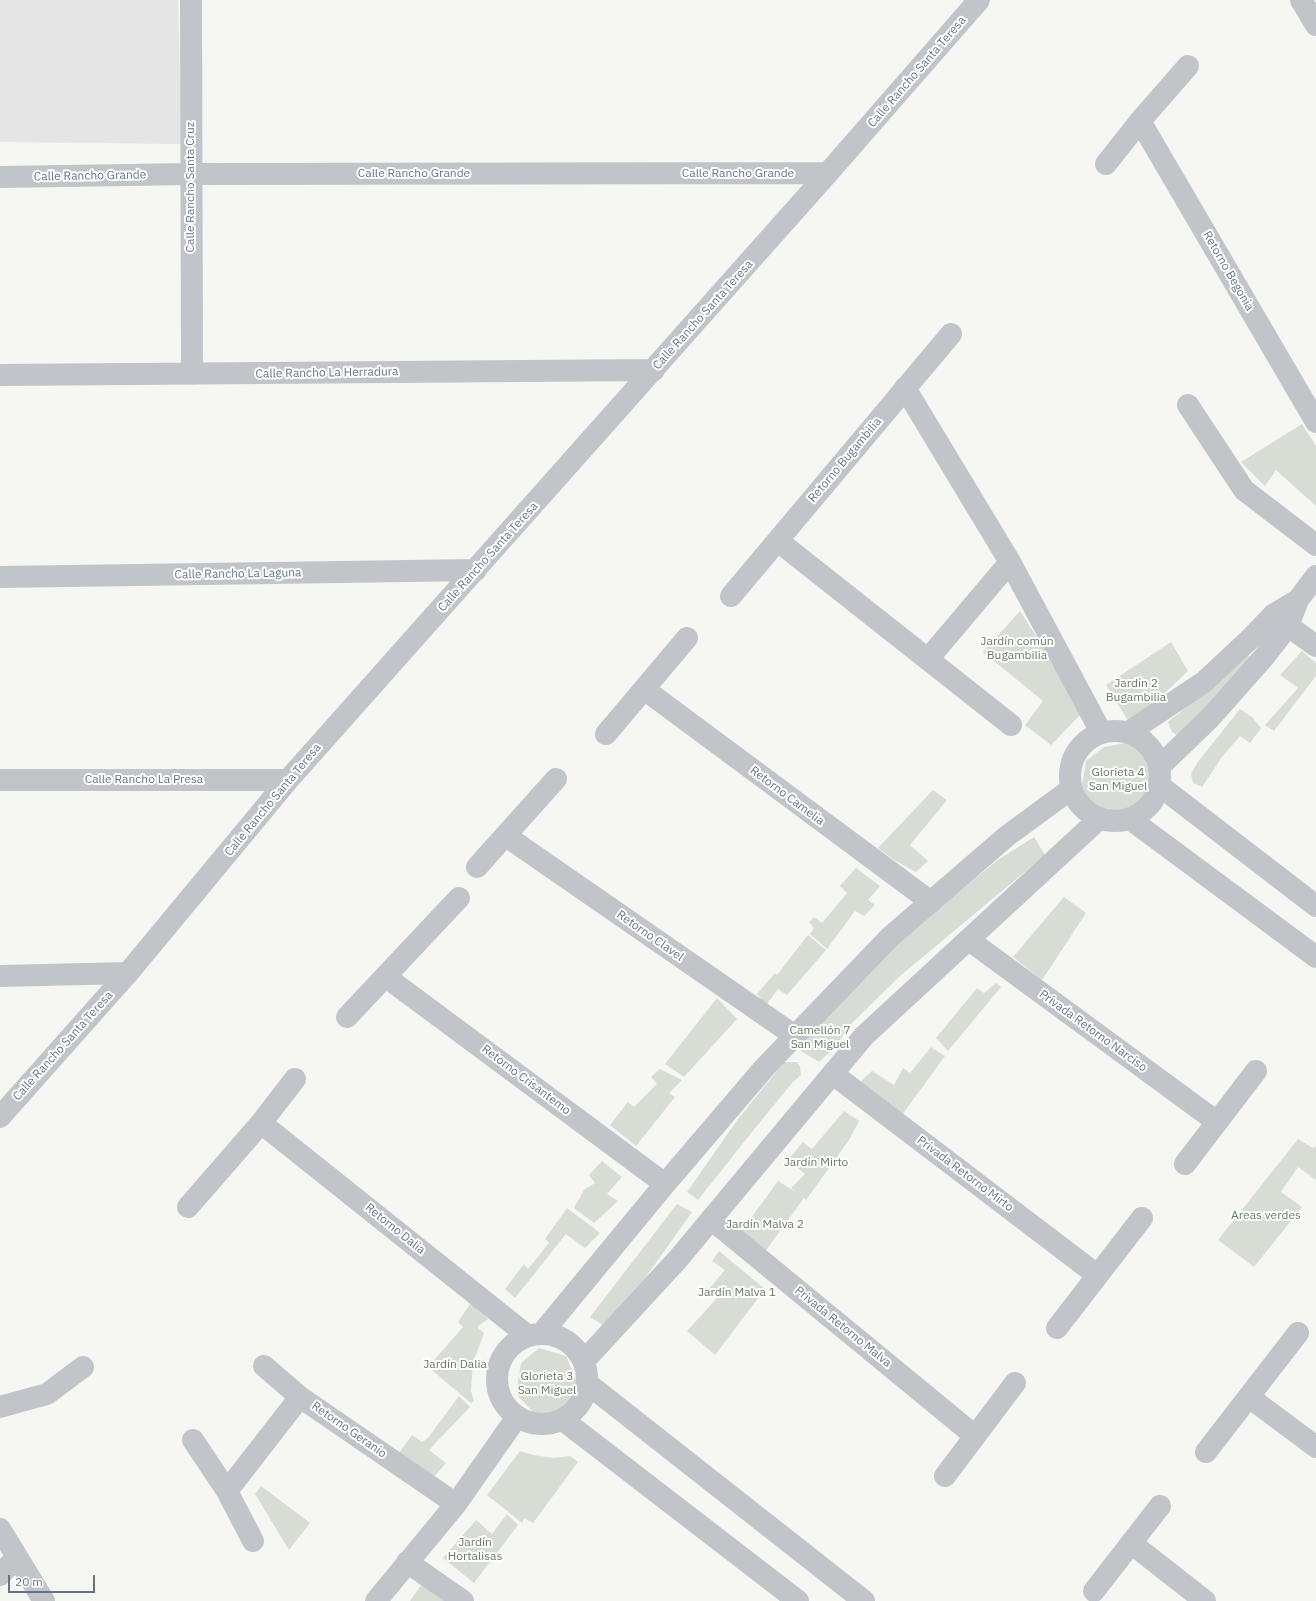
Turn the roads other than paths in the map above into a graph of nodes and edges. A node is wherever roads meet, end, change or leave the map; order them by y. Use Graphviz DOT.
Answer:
graph roads {
  1 [pos="190,0"];
  2 [pos="979,0"];
  3 [pos="1301,0"];
  4 [pos="1316,25"];
  5 [pos="1188,66"];
  6 [pos="1140,121"];
  7 [pos="1106,164"];
  8 [pos="191,174"];
  9 [pos="828,174"];
  10 [pos="0,177"];
  11 [pos="951,334"];
  12 [pos="654,370"];
  13 [pos="192,374"];
  14 [pos="0,375"];
  15 [pos="905,388"];
  16 [pos="1188,405"];
  17 [pos="1316,422"];
  18 [pos="778,541"];
  19 [pos="1316,545"];
  20 [pos="1010,562"];
  21 [pos="476,570"];
  22 [pos="1316,576"];
  23 [pos="0,577"];
  24 [pos="731,596"];
  25 [pos="1280,620"];
  26 [pos="687,638"];
  27 [pos="1316,646"];
  28 [pos="928,660"];
  29 [pos="644,689"];
  30 [pos="1011,725"];
  31 [pos="1101,732"];
  32 [pos="1129,732"];
  33 [pos="606,734"];
  34 [pos="1160,776"];
  35 [pos="556,779"];
  36 [pos="0,780"];
  37 [pos="288,780"];
  38 [pos="1071,789"];
  39 [pos="1099,819"];
  40 [pos="1130,819"];
  41 [pos="506,836"];
  42 [pos="477,868"];
  43 [pos="459,898"];
  44 [pos="931,902"];
  45 [pos="1316,906"];
  46 [pos="969,940"];
  47 [pos="1316,957"];
  48 [pos="128,973"];
  49 [pos="0,976"];
  50 [pos="386,977"];
  51 [pos="347,1017"];
  52 [pos="795,1036"];
  53 [pos="1256,1071"];
  54 [pos="833,1074"];
  55 [pos="295,1079"];
  56 [pos="0,1117"];
  57 [pos="1217,1122"];
  58 [pos="261,1123"];
  59 [pos="1185,1164"];
  60 [pos="665,1184"];
  61 [pos="188,1207"];
  62 [pos="1142,1218"];
  63 [pos="711,1219"];
  64 [pos="1097,1276"];
  65 [pos="1057,1328"];
  66 [pos="1298,1333"];
  67 [pos="535,1334"];
  68 [pos="584,1361"];
  69 [pos="264,1366"];
  70 [pos="84,1367"];
  71 [pos="1014,1383"];
  72 [pos="588,1384"];
  73 [pos="300,1397"];
  74 [pos="1249,1397"];
  75 [pos="0,1407"];
  76 [pos="517,1417"];
  77 [pos="563,1420"];
  78 [pos="975,1436"];
  79 [pos="193,1440"];
  80 [pos="1316,1447"];
  81 [pos="1206,1452"];
  82 [pos="945,1476"];
  83 [pos="227,1491"];
  84 [pos="456,1504"];
  85 [pos="1160,1506"];
  86 [pos="0,1530"];
  87 [pos="254,1541"];
  88 [pos="1131,1543"];
  89 [pos="17,1558"];
  90 [pos="407,1562"];
  91 [pos="0,1575"];
  92 [pos="1094,1590"];
  93 [pos="44,1601"];
  94 [pos="376,1601"];
  95 [pos="463,1601"];
  96 [pos="798,1601"];
  97 [pos="864,1601"];
  98 [pos="1204,1601"];
  1 -- 8 [label="street, Calle Rancho Santa Cruz"];
  2 -- 9 [label="street, Calle Rancho Santa Teresa"];
  3 -- 4 [label="street"];
  5 -- 6 [label="street"];
  6 -- 7 [label="street"];
  6 -- 17 [label="street, Retorno Begonia"];
  8 -- 9 [label="street, Calle Rancho Grande"];
  8 -- 10 [label="street, Calle Rancho Grande"];
  8 -- 13 [label="street, Calle Rancho Santa Cruz"];
  9 -- 12 [label="street, Calle Rancho Santa Teresa"];
  11 -- 15 [label="street, Retorno Bugambilia"];
  12 -- 13 [label="street, Calle Rancho La Herradura"];
  12 -- 21 [label="street, Calle Rancho Santa Teresa"];
  13 -- 14 [label="street, Calle Rancho La Herradura"];
  15 -- 18 [label="street, Retorno Bugambilia"];
  15 -- 20 [label="street"];
  16 -- 19 [label="street"];
  18 -- 24 [label="street, Retorno Bugambilia"];
  18 -- 28 [label="street"];
  20 -- 28 [label="street"];
  20 -- 31 [label="street"];
  21 -- 23 [label="street, Calle Rancho La Laguna"];
  21 -- 37 [label="street, Calle Rancho Santa Teresa"];
  22 -- 25 [label="street"];
  25 -- 27 [label="street"];
  25 -- 32 [label="street"];
  25 -- 34 [label="street"];
  26 -- 29 [label="street"];
  28 -- 30 [label="street"];
  29 -- 33 [label="street"];
  29 -- 44 [label="street, Retorno Camelia"];
  31 -- 32 [label="street"];
  31 -- 38 [label="street"];
  32 -- 34 [label="street"];
  34 -- 40 [label="street"];
  34 -- 45 [label="street"];
  35 -- 41 [label="street"];
  36 -- 37 [label="street, Calle Rancho La Presa"];
  37 -- 48 [label="street, Calle Rancho Santa Teresa"];
  38 -- 39 [label="street"];
  38 -- 44 [label="street"];
  39 -- 40 [label="street"];
  39 -- 46 [label="street"];
  40 -- 47 [label="street"];
  41 -- 42 [label="street"];
  41 -- 52 [label="street, Retorno Clavel"];
  43 -- 50 [label="street"];
  44 -- 52 [label="street"];
  46 -- 54 [label="street"];
  46 -- 57 [label="street, Privada Retorno Narciso"];
  48 -- 49 [label="street"];
  48 -- 56 [label="street, Calle Rancho Santa Teresa"];
  50 -- 51 [label="street"];
  50 -- 60 [label="street, Retorno Crisantemo"];
  52 -- 60 [label="street"];
  53 -- 57 [label="street"];
  54 -- 63 [label="street"];
  54 -- 64 [label="street, Privada Retorno Mirto"];
  55 -- 58 [label="street"];
  57 -- 59 [label="street"];
  58 -- 61 [label="street"];
  58 -- 67 [label="street, Retorno Dalia"];
  60 -- 67 [label="street"];
  62 -- 64 [label="street"];
  63 -- 68 [label="street"];
  63 -- 78 [label="street, Privada Retorno Malva"];
  64 -- 65 [label="street"];
  66 -- 74 [label="street"];
  67 -- 68 [label="street"];
  67 -- 76 [label="street"];
  68 -- 72 [label="street"];
  69 -- 73 [label="street"];
  70 -- 75 [label="street"];
  71 -- 78 [label="street"];
  72 -- 77 [label="street"];
  72 -- 97 [label="street"];
  73 -- 83 [label="street, Retorno Geranio"];
  73 -- 84 [label="street, Retorno Geranio"];
  74 -- 80 [label="street"];
  74 -- 81 [label="street"];
  76 -- 77 [label="street"];
  76 -- 84 [label="street"];
  77 -- 96 [label="street"];
  78 -- 82 [label="street"];
  79 -- 83 [label="street"];
  83 -- 87 [label="street"];
  84 -- 90 [label="street"];
  85 -- 88 [label="street"];
  86 -- 89 [label="street"];
  88 -- 92 [label="street"];
  88 -- 98 [label="street"];
  89 -- 91 [label="street"];
  89 -- 93 [label="street"];
  90 -- 94 [label="street"];
  90 -- 95 [label="street"];
}
